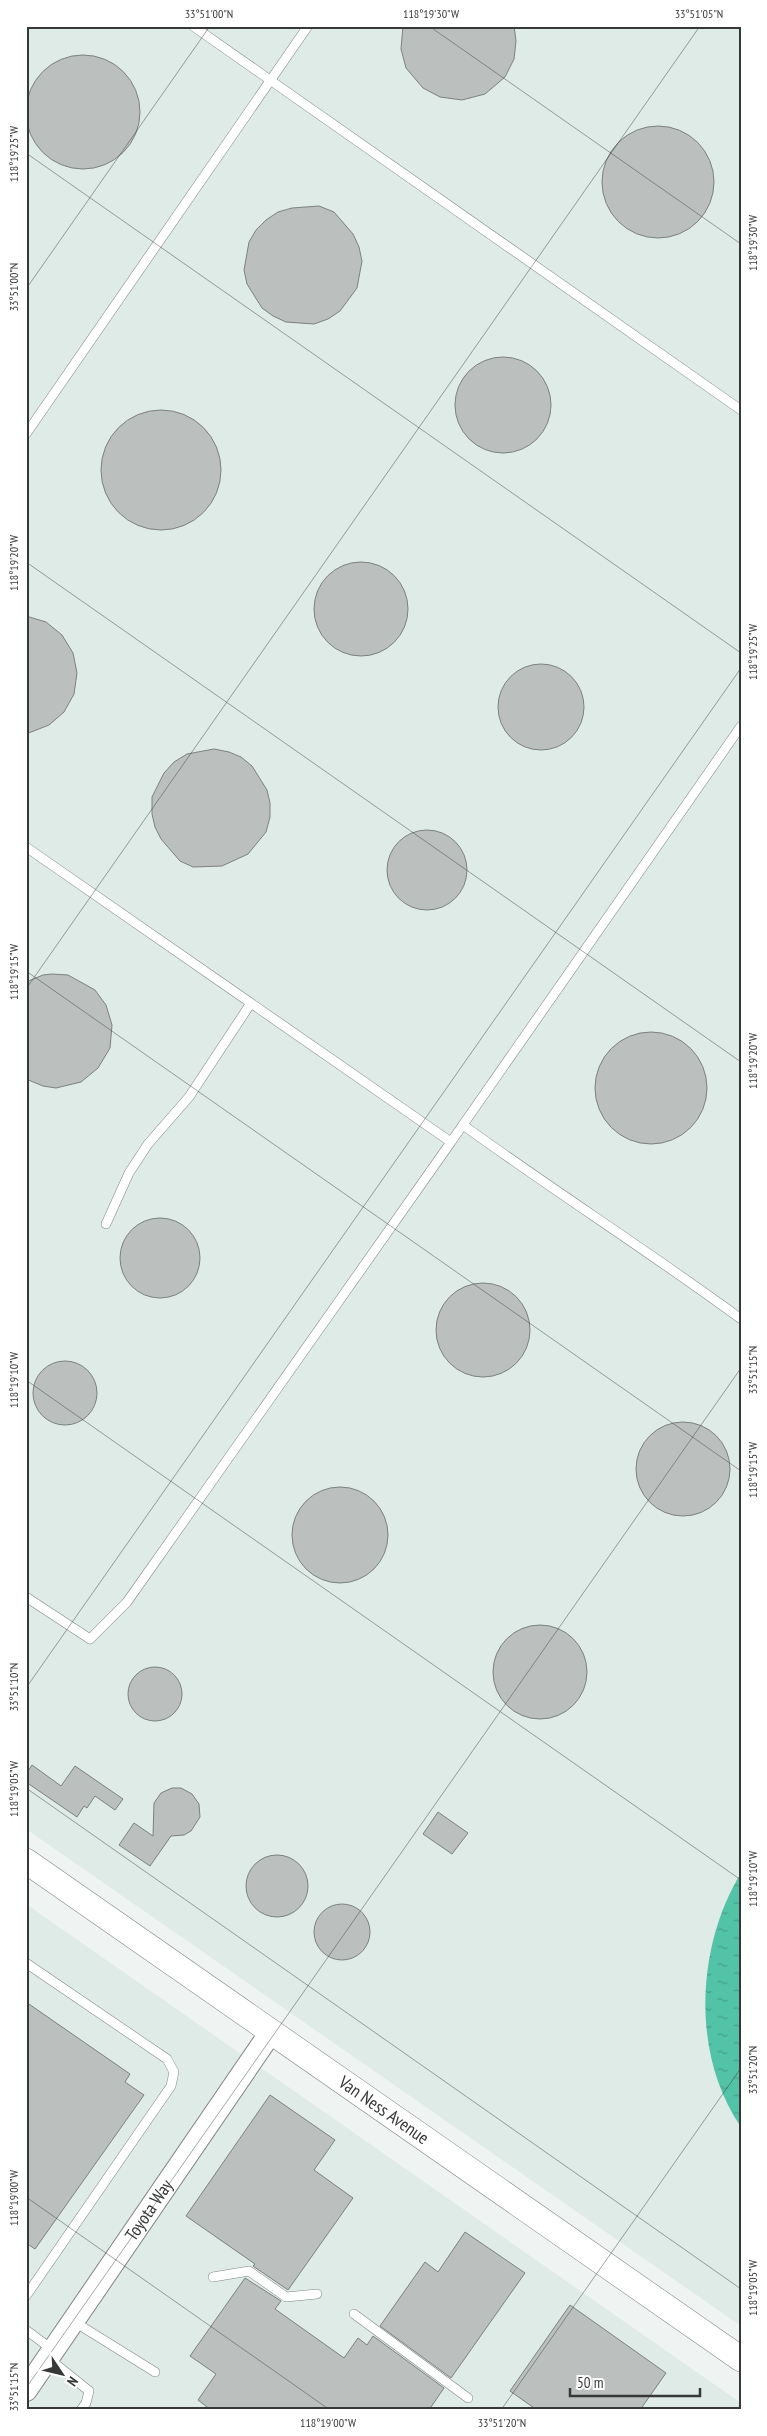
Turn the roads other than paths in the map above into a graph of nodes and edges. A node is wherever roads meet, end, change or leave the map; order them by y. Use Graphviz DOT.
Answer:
graph roads {
  1 [pos="193,26"];
  2 [pos="308,26"];
  3 [pos="272,81"];
  4 [pos="741,410"];
  5 [pos="26,434"];
  6 [pos="741,726"];
  7 [pos="26,847"];
  8 [pos="251,1003"];
  9 [pos="463,1125"];
  10 [pos="450,1142"];
  11 [pos="106,1224"];
  12 [pos="741,1319"];
  13 [pos="26,1596"];
  14 [pos="26,1861"];
  15 [pos="26,1963"];
  16 [pos="272,2032"];
  17 [pos="214,2277"];
  18 [pos="28,2291"];
  19 [pos="317,2294"];
  20 [pos="354,2314"];
  21 [pos="73,2321"];
  22 [pos="26,2330"];
  23 [pos="51,2354"];
  24 [pos="741,2359"];
  25 [pos="155,2372"];
  26 [pos="26,2390"];
  27 [pos="468,2398"];
  28 [pos="81,2410"];
  1 -- 3 [label="lane"];
  2 -- 3 [label="lane"];
  3 -- 4 [label="lane"];
  3 -- 5 [label="lane"];
  6 -- 9 [label="lane"];
  7 -- 8 [label="lane"];
  8 -- 10 [label="lane"];
  8 -- 11 [label="lane"];
  9 -- 10 [label="lane"];
  9 -- 12 [label="lane"];
  10 -- 13 [label="lane"];
  14 -- 16 [label="main road, Van Ness Avenue"];
  15 -- 18 [label="lane"];
  16 -- 21 [label="street, Toyota Way"];
  16 -- 24 [label="main road, Van Ness Avenue"];
  17 -- 19 [label="lane"];
  20 -- 27 [label="lane"];
  21 -- 23 [label="street, Toyota Way"];
  21 -- 25 [label="lane"];
  22 -- 23 [label="lane"];
  23 -- 26 [label="street, Toyota Way"];
  23 -- 28 [label="lane"];
}
